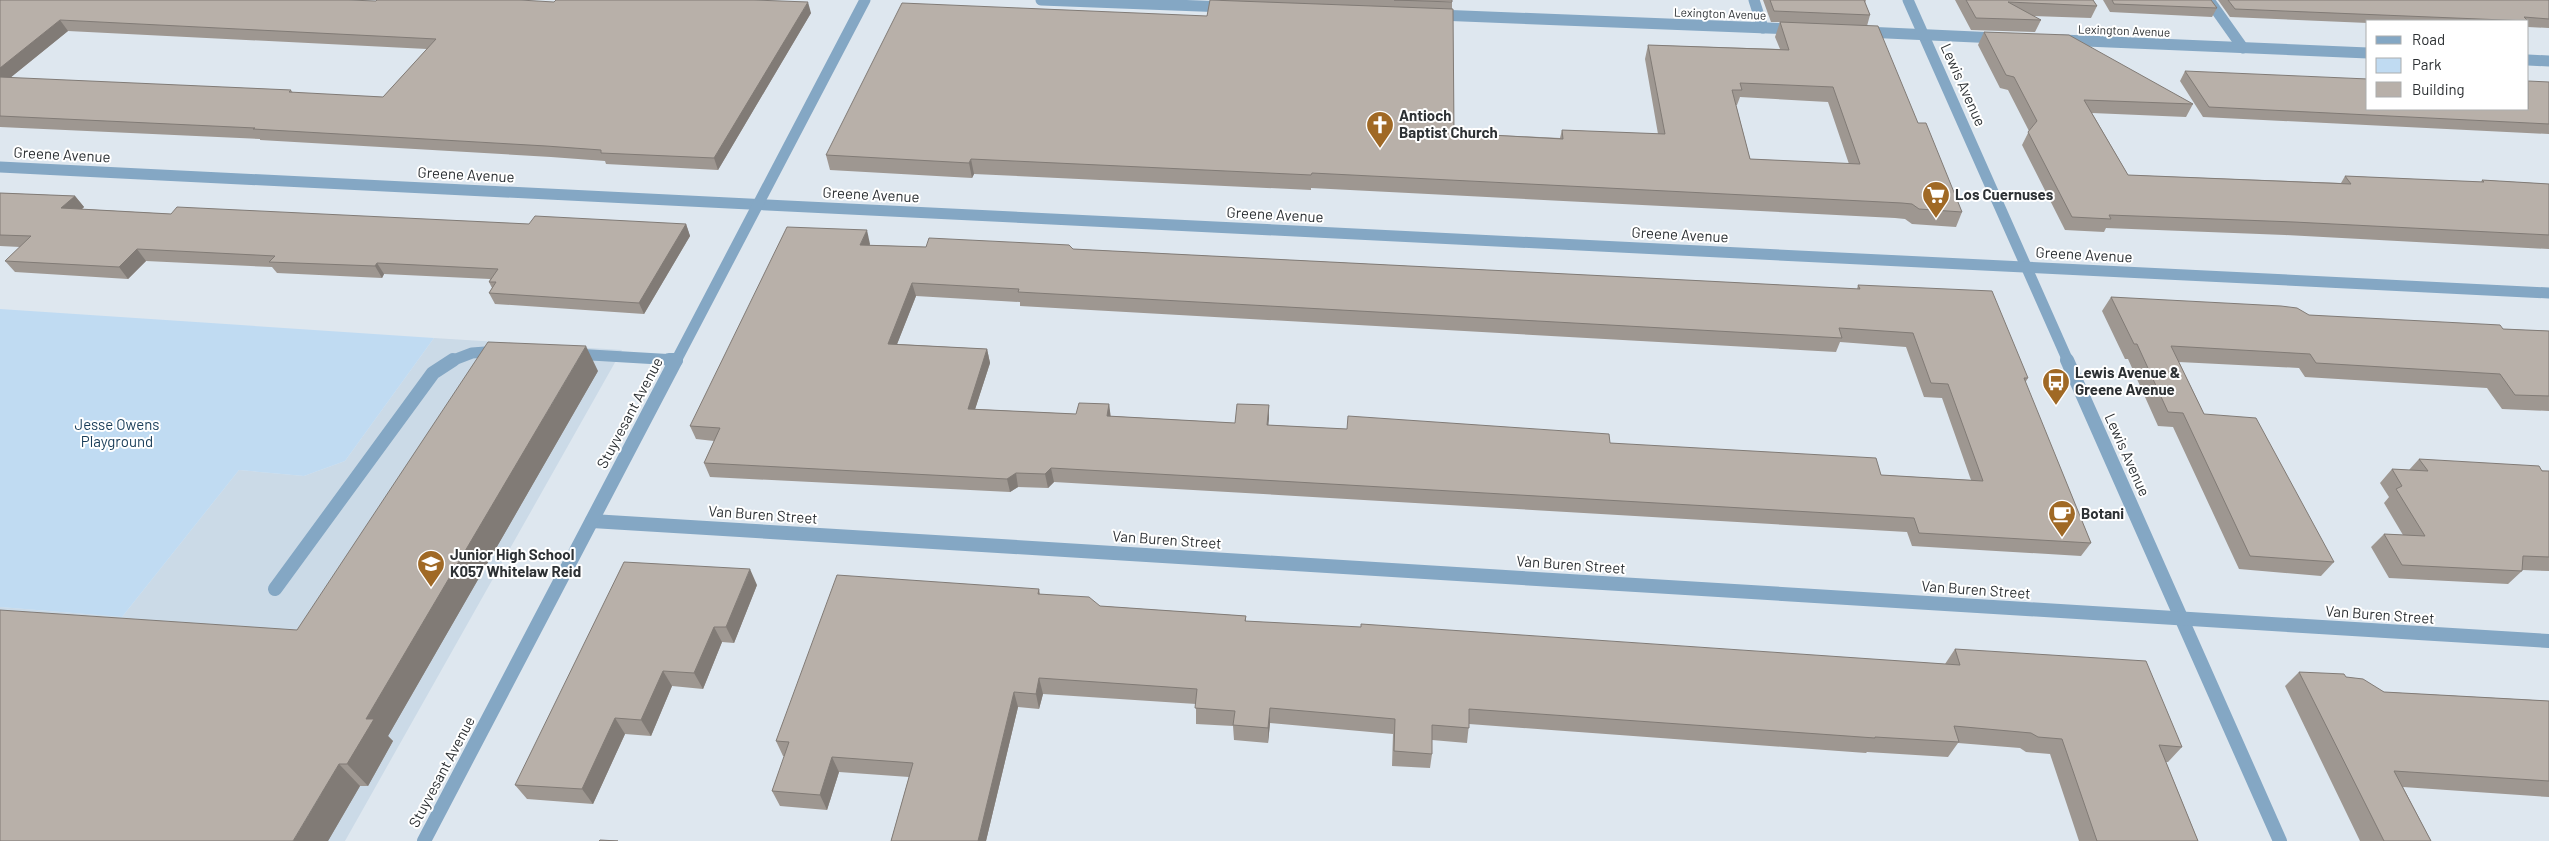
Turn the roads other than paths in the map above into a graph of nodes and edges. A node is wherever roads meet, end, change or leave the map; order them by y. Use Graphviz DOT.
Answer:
graph roads {
  1 [pos="865,0"];
  2 [pos="1041,0"];
  3 [pos="1754,0"];
  4 [pos="1908,0"];
  5 [pos="2209,0"];
  6 [pos="1201,3"];
  7 [pos="1240,7"];
  8 [pos="1426,14"];
  9 [pos="1763,28"];
  10 [pos="1802,30"];
  11 [pos="1851,32"];
  12 [pos="1923,35"];
  13 [pos="2010,38"];
  14 [pos="2048,40"];
  15 [pos="2242,48"];
  16 [pos="2366,53"];
  17 [pos="2529,60"];
  18 [pos="2549,61"];
  19 [pos="0,167"];
  20 [pos="758,205"];
  21 [pos="2026,267"];
  22 [pos="2549,293"];
  23 [pos="515,351"];
  24 [pos="561,353"];
  25 [pos="676,360"];
  26 [pos="592,521"];
  27 [pos="275,589"];
  28 [pos="2182,619"];
  29 [pos="2549,641"];
  30 [pos="424,841"];
  31 [pos="2280,841"];
  1 -- 20 [label="street, Stuyvesant Avenue"];
  2 -- 6 [label="street"];
  3 -- 9 [label="street"];
  4 -- 12 [label="street, Lewis Avenue"];
  5 -- 15 [label="street"];
  6 -- 7 [label="street"];
  8 -- 9 [label="street, Lexington Avenue"];
  9 -- 10 [label="street, Lexington Avenue"];
  11 -- 12 [label="street"];
  12 -- 13 [label="street"];
  12 -- 21 [label="street, Lewis Avenue"];
  14 -- 15 [label="street, Lexington Avenue"];
  15 -- 16 [label="street, Lexington Avenue"];
  17 -- 18 [label="street"];
  19 -- 20 [label="street, Greene Avenue"];
  20 -- 21 [label="street, Greene Avenue"];
  20 -- 25 [label="street, Stuyvesant Avenue"];
  21 -- 22 [label="street, Greene Avenue"];
  21 -- 28 [label="street, Lewis Avenue"];
  23 -- 27 [label="street"];
  24 -- 25 [label="street"];
  25 -- 26 [label="street, Stuyvesant Avenue"];
  26 -- 28 [label="street, Van Buren Street"];
  26 -- 30 [label="street, Stuyvesant Avenue"];
  28 -- 29 [label="street, Van Buren Street"];
  28 -- 31 [label="street, Lewis Avenue"];
}
